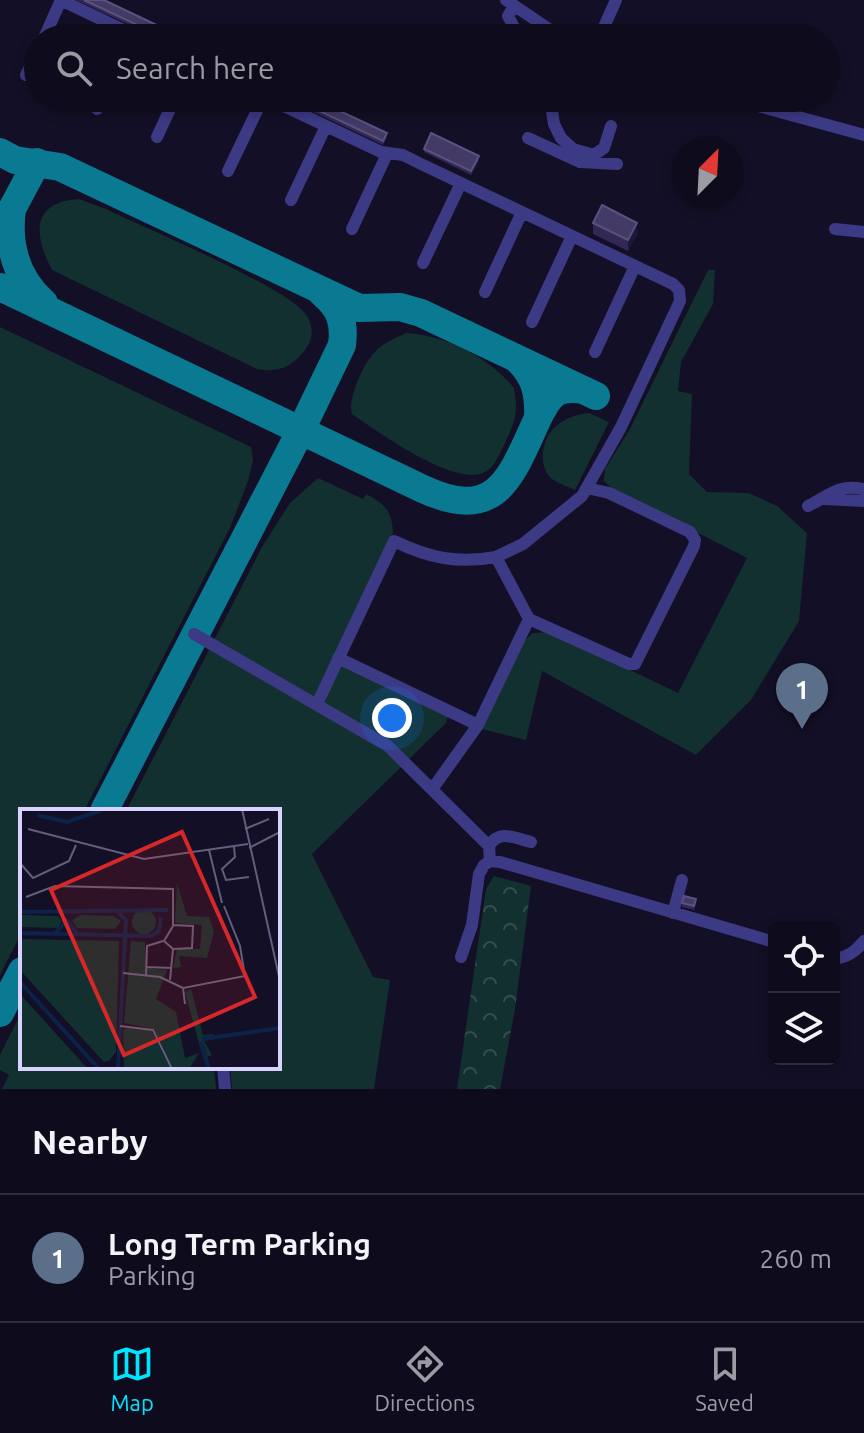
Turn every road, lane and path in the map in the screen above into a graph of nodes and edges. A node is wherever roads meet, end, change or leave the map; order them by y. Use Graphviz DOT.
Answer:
graph roads {
  1 [pos="61,0"];
  2 [pos="616,0"];
  3 [pos="510,3"];
  4 [pos="50,24"];
  5 [pos="108,24"];
  6 [pos="512,24"];
  7 [pos="541,24"];
  8 [pos="605,24"];
  9 [pos="169,112"];
  10 [pos="258,112"];
  11 [pos="296,112"];
  12 [pos="552,112"];
  13 [pos="780,112"];
  14 [pos="554,124"];
  15 [pos="326,126"];
  16 [pos="611,126"];
  17 [pos="864,135"];
  18 [pos="157,137"];
  19 [pos="387,154"];
  20 [pos="617,164"];
  21 [pos="228,171"];
  22 [pos="461,183"];
  23 [pos="291,200"];
  24 [pos="522,212"];
  25 [pos="352,229"];
  26 [pos="835,229"];
  27 [pos="864,232"];
  28 [pos="572,236"];
  29 [pos="423,263"];
  30 [pos="635,266"];
  31 [pos="485,292"];
  32 [pos="532,322"];
  33 [pos="595,352"];
  34 [pos="587,488"];
  35 [pos="864,489"];
  36 [pos="824,499"];
  37 [pos="864,501"];
  38 [pos="808,506"];
  39 [pos="496,557"];
  40 [pos="529,619"];
  41 [pos="194,634"];
  42 [pos="338,658"];
  43 [pos="317,704"];
  44 [pos="478,725"];
  45 [pos="433,788"];
  46 [pos="531,842"];
  47 [pos="489,846"];
  48 [pos="490,861"];
  49 [pos="682,880"];
  50 [pos="673,913"];
  51 [pos="768,940"];
  52 [pos="864,941"];
  53 [pos="461,957"];
  54 [pos="840,959"];
  55 [pos="223,1069"];
  56 [pos="225,1089"];
  1 -- 4 [label="street"];
  1 -- 5 [label="street"];
  2 -- 8 [label="street"];
  3 -- 6 [label="street"];
  3 -- 7 [label="street"];
  9 -- 18 [label="street"];
  10 -- 21 [label="street"];
  11 -- 15 [label="street"];
  12 -- 14 [label="street"];
  13 -- 17 [label="street"];
  14 -- 16 [label="street"];
  14 -- 20 [label="street"];
  15 -- 19 [label="street"];
  15 -- 23 [label="street"];
  19 -- 22 [label="street"];
  19 -- 25 [label="street"];
  22 -- 24 [label="street"];
  22 -- 29 [label="street"];
  24 -- 28 [label="street"];
  24 -- 31 [label="street"];
  26 -- 27 [label="street"];
  28 -- 30 [label="street"];
  28 -- 32 [label="street"];
  30 -- 33 [label="street"];
  30 -- 34 [label="street"];
  34 -- 39 [label="street"];
  34 -- 40 [label="street"];
  35 -- 36 [label="street"];
  36 -- 37 [label="street"];
  36 -- 38 [label="street"];
  39 -- 40 [label="street"];
  39 -- 42 [label="street"];
  40 -- 44 [label="street"];
  41 -- 43 [label="street"];
  42 -- 43 [label="street"];
  42 -- 44 [label="street"];
  43 -- 45 [label="street"];
  44 -- 45 [label="street"];
  45 -- 47 [label="street"];
  46 -- 47 [label="street"];
  47 -- 48 [label="street"];
  48 -- 50 [label="street"];
  48 -- 53 [label="street"];
  49 -- 50 [label="street"];
  50 -- 51 [label="street"];
  52 -- 54 [label="street"];
  55 -- 56 [label="street"];
}
